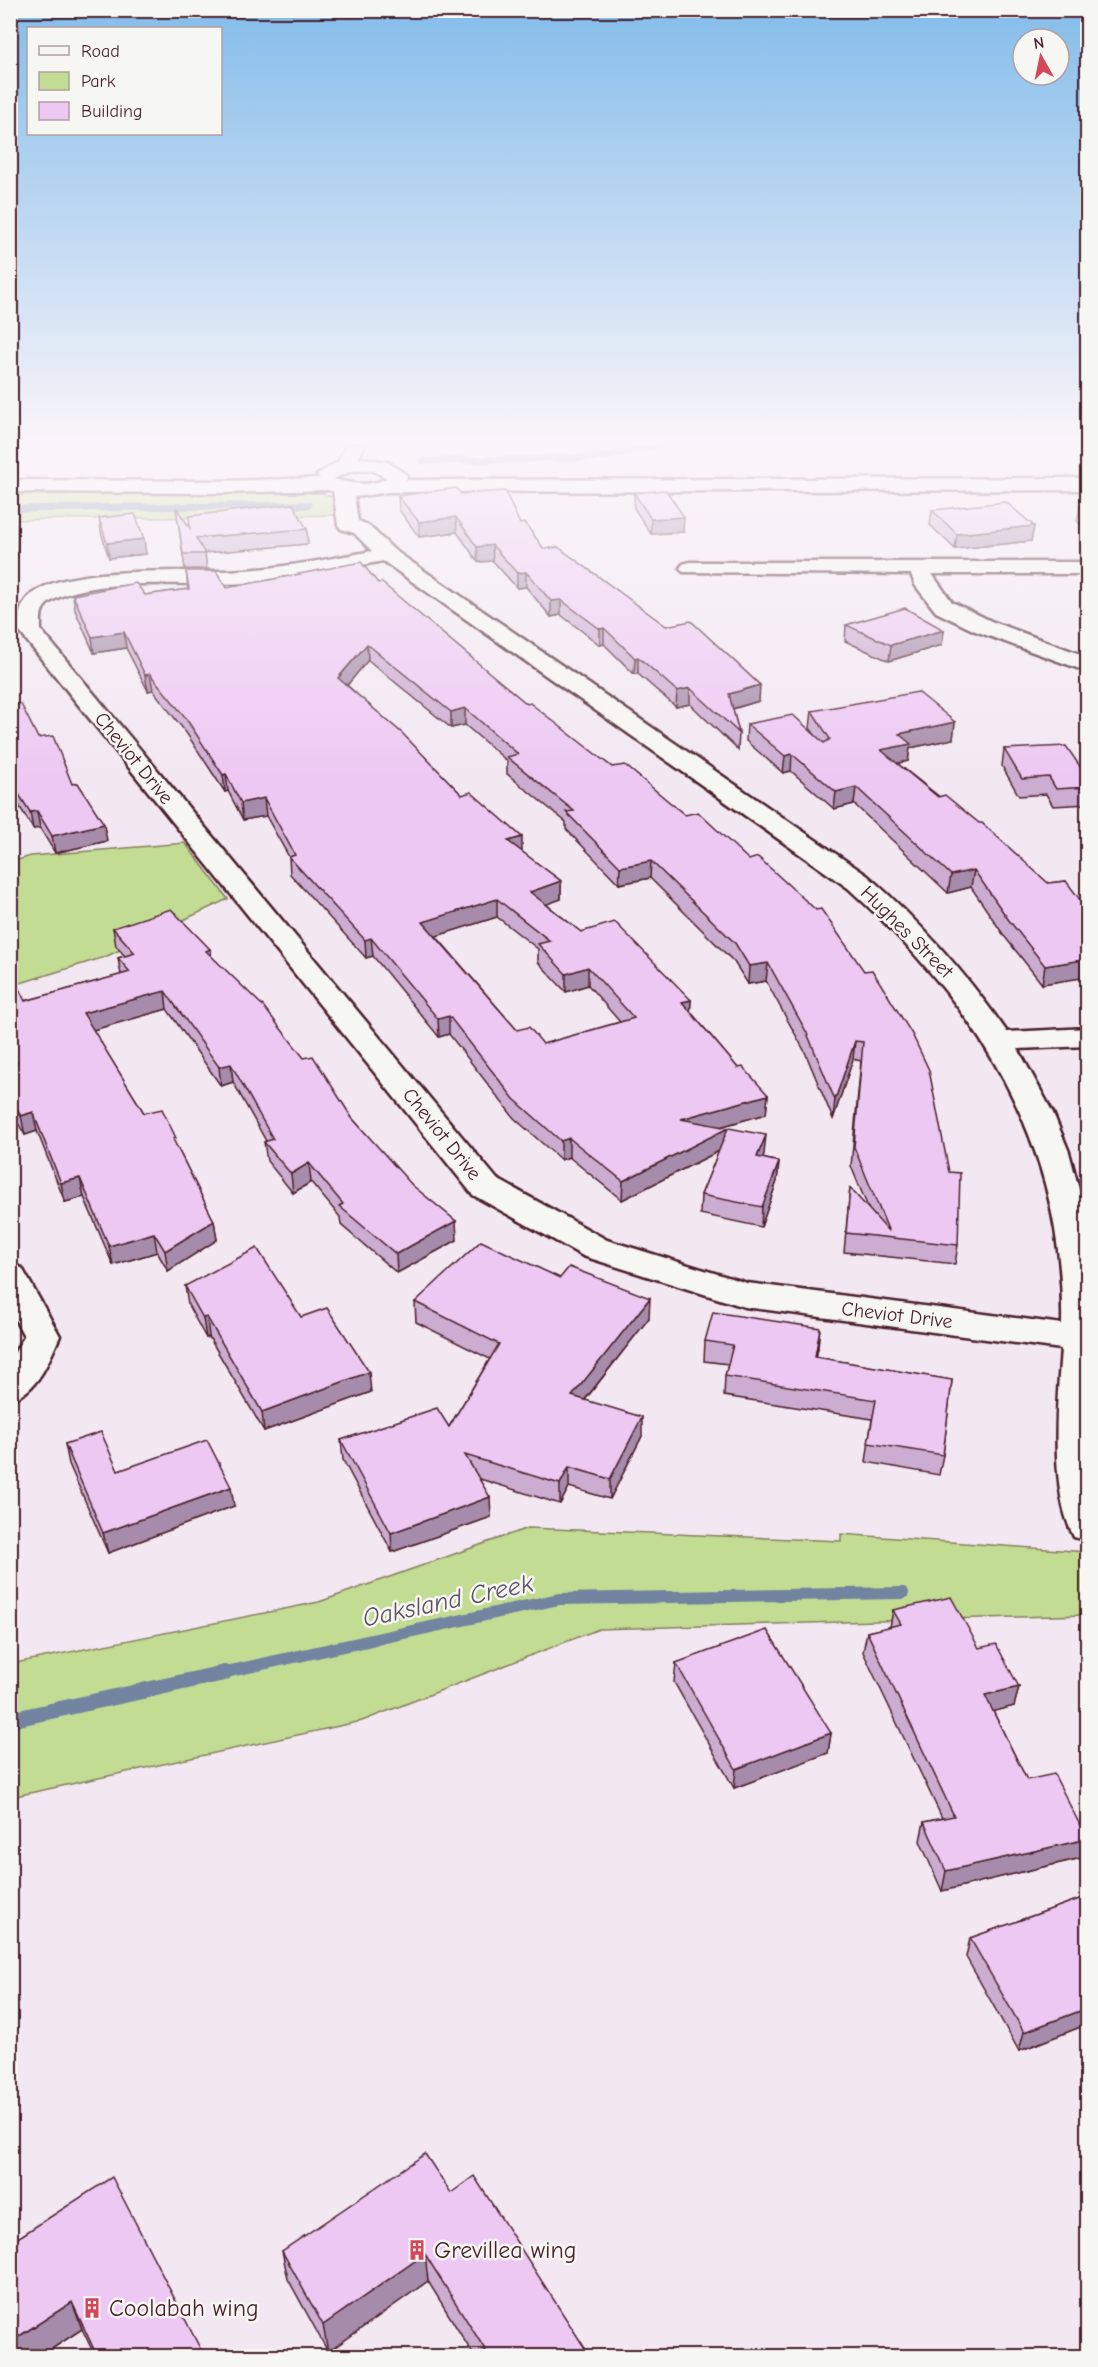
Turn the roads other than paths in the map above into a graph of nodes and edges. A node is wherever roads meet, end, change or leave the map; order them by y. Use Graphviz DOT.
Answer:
graph roads {
  1 [pos="379,555"];
  2 [pos="389,555"];
  3 [pos="690,568"];
  4 [pos="919,568"];
  5 [pos="1088,568"];
  6 [pos="1088,665"];
  7 [pos="1088,1037"];
  8 [pos="999,1041"];
  9 [pos="10,1276"];
  10 [pos="1080,1339"];
  11 [pos="10,1387"];
  12 [pos="1088,1526"];
  1 -- 10 [label="street, Cheviot Drive"];
  2 -- 8 [label="street, Hughes Street"];
  3 -- 4 [label="street"];
  4 -- 5 [label="street"];
  4 -- 6 [label="street"];
  7 -- 8 [label="street"];
  8 -- 10 [label="street, Hughes Street"];
  9 -- 11 [label="street"];
  10 -- 12 [label="street, Hughes Street"];
}
